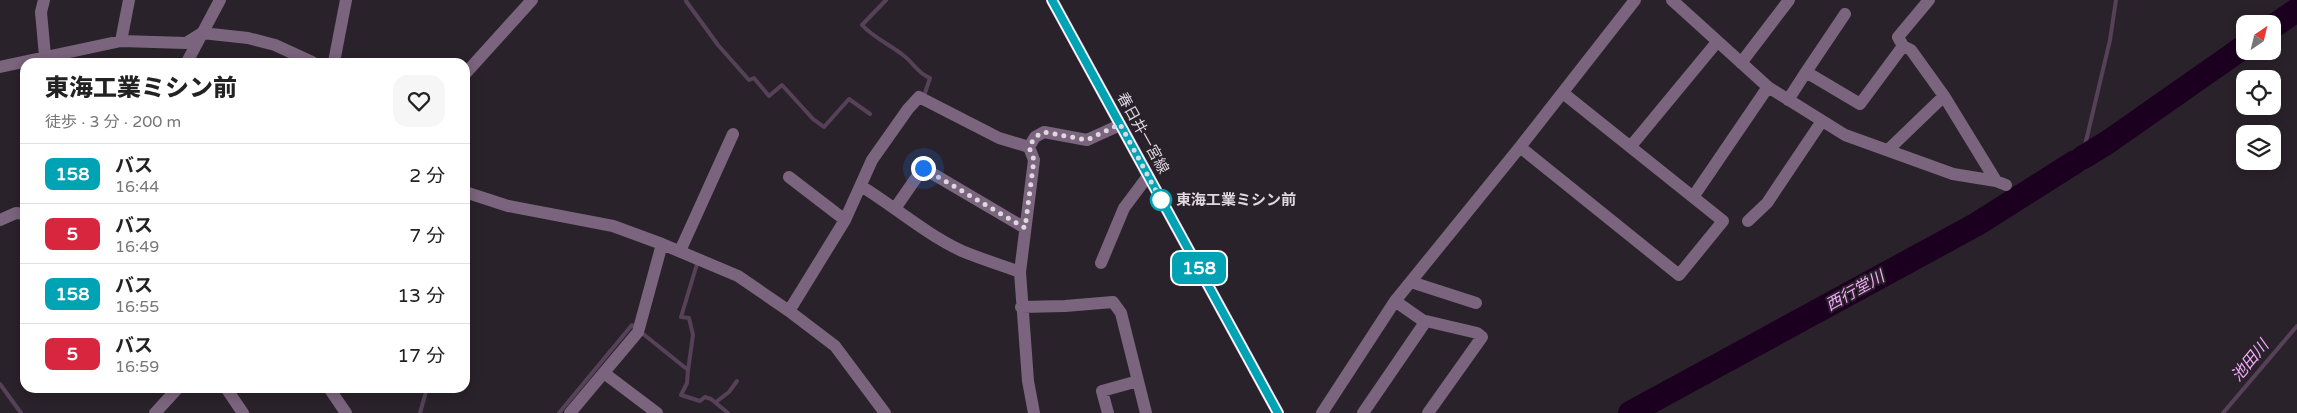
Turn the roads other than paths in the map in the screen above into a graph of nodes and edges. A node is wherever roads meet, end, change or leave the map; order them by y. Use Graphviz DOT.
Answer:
graph roads {
  1 [pos="44,0"];
  2 [pos="129,0"];
  3 [pos="346,0"];
  4 [pos="532,0"];
  5 [pos="1052,0"];
  6 [pos="1635,0"];
  7 [pos="1672,0"];
  8 [pos="1789,0"];
  9 [pos="1929,0"];
  10 [pos="217,3"];
  11 [pos="1845,14"];
  12 [pos="202,33"];
  13 [pos="121,40"];
  14 [pos="1717,42"];
  15 [pos="1904,46"];
  16 [pos="45,56"];
  17 [pos="40,58"];
  18 [pos="189,58"];
  19 [pos="304,58"];
  20 [pos="335,58"];
  21 [pos="1740,63"];
  22 [pos="20,64"];
  23 [pos="0,68"];
  24 [pos="470,68"];
  25 [pos="1806,72"];
  26 [pos="1768,87"];
  27 [pos="1563,93"];
  28 [pos="1944,96"];
  29 [pos="1788,100"];
  30 [pos="1822,122"];
  31 [pos="1120,124"];
  32 [pos="733,134"];
  33 [pos="1630,146"];
  34 [pos="1029,147"];
  35 [pos="1520,147"];
  36 [pos="1888,150"];
  37 [pos="789,176"];
  38 [pos="1148,176"];
  39 [pos="861,186"];
  40 [pos="470,194"];
  41 [pos="1692,197"];
  42 [pos="896,208"];
  43 [pos="20,213"];
  44 [pos="0,220"];
  45 [pos="845,220"];
  46 [pos="1748,221"];
  47 [pos="1025,228"];
  48 [pos="662,244"];
  49 [pos="680,251"];
  50 [pos="1101,263"];
  51 [pos="1020,272"];
  52 [pos="1411,282"];
  53 [pos="1395,301"];
  54 [pos="1476,303"];
  55 [pos="1021,307"];
  56 [pos="790,311"];
  57 [pos="1425,322"];
  58 [pos="604,372"];
  59 [pos="1138,381"];
  60 [pos="172,393"];
  61 [pos="229,393"];
  62 [pos="332,393"];
  63 [pos="1369,411"];
  64 [pos="155,413"];
  65 [pos="243,413"];
  66 [pos="346,413"];
  67 [pos="570,413"];
  68 [pos="657,413"];
  69 [pos="884,413"];
  70 [pos="1034,413"];
  71 [pos="1108,413"];
  72 [pos="1146,413"];
  73 [pos="1278,413"];
  74 [pos="1322,413"];
  75 [pos="1428,413"];
  1 -- 16 [label="street"];
  2 -- 13 [label="street"];
  3 -- 20 [label="street"];
  4 -- 24 [label="street"];
  5 -- 31 [label="main road, 春日井一宮線"];
  6 -- 27 [label="street"];
  7 -- 14 [label="street"];
  8 -- 21 [label="street"];
  9 -- 15 [label="street"];
  10 -- 12 [label="street"];
  11 -- 25 [label="street"];
  12 -- 13 [label="street"];
  12 -- 18 [label="street"];
  12 -- 19 [label="street"];
  13 -- 16 [label="street"];
  14 -- 21 [label="street"];
  14 -- 33 [label="street"];
  15 -- 25 [label="street"];
  15 -- 28 [label="street"];
  16 -- 17 [label="street"];
  21 -- 26 [label="street"];
  22 -- 23 [label="street"];
  25 -- 29 [label="street"];
  26 -- 29 [label="street"];
  26 -- 41 [label="street"];
  27 -- 33 [label="street"];
  27 -- 35 [label="street"];
  28 -- 36 [label="street"];
  28 -- 36 [label="street"];
  29 -- 30 [label="street"];
  30 -- 36 [label="street"];
  30 -- 46 [label="street"];
  31 -- 34 [label="street"];
  31 -- 38 [label="main road, 春日井一宮線"];
  32 -- 49 [label="street"];
  33 -- 41 [label="street"];
  34 -- 39 [label="street"];
  34 -- 47 [label="street"];
  35 -- 41 [label="street"];
  35 -- 52 [label="street"];
  37 -- 45 [label="street"];
  38 -- 50 [label="street"];
  38 -- 73 [label="main road, 春日井一宮線"];
  39 -- 42 [label="street"];
  39 -- 45 [label="street"];
  40 -- 48 [label="street"];
  42 -- 47 [label="street"];
  42 -- 51 [label="street"];
  43 -- 44 [label="street"];
  45 -- 56 [label="street"];
  47 -- 51 [label="street"];
  48 -- 49 [label="street"];
  48 -- 58 [label="street"];
  49 -- 56 [label="street"];
  51 -- 55 [label="street"];
  52 -- 53 [label="street"];
  52 -- 54 [label="street"];
  53 -- 57 [label="street"];
  53 -- 74 [label="street"];
  55 -- 59 [label="street"];
  55 -- 70 [label="street"];
  56 -- 69 [label="street"];
  57 -- 63 [label="street"];
  57 -- 75 [label="street"];
  58 -- 67 [label="street"];
  58 -- 68 [label="street"];
  59 -- 71 [label="street"];
  59 -- 72 [label="street"];
  60 -- 64 [label="street"];
  61 -- 65 [label="street"];
  62 -- 66 [label="street"];
}
